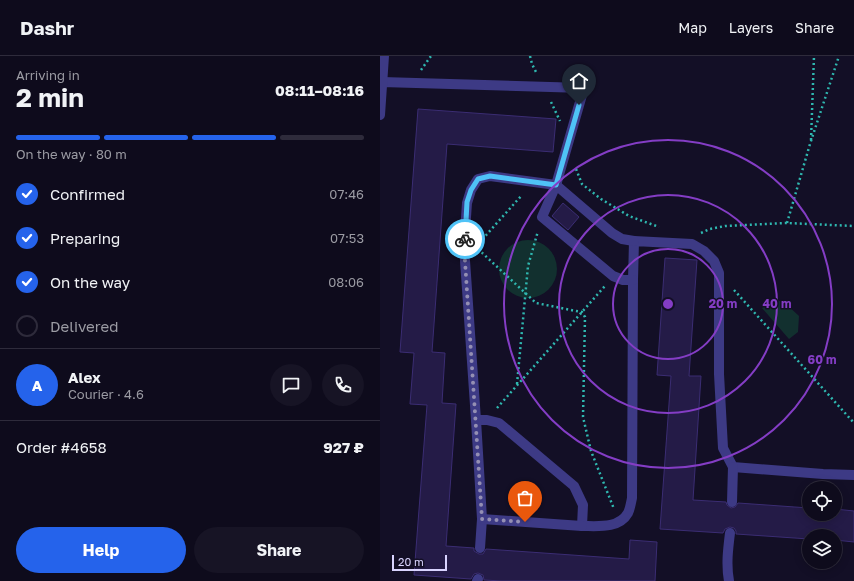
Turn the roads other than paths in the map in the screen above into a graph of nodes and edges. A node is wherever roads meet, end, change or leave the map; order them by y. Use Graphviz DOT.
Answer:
graph roads {
  1 [pos="384,56"];
  2 [pos="381,82"];
  3 [pos="380,115"];
  4 [pos="556,185"];
  5 [pos="634,241"];
  6 [pos="633,280"];
  7 [pos="476,420"];
  8 [pos="733,467"];
  9 [pos="854,475"];
  10 [pos="732,502"];
  11 [pos="482,519"];
  12 [pos="582,526"];
  13 [pos="730,533"];
  14 [pos="480,548"];
  15 [pos="729,581"];
  1 -- 2 [label="lane"];
  2 -- 3 [label="lane"];
  2 -- 4 [label="lane"];
  4 -- 5 [label="lane"];
  4 -- 6 [label="lane"];
  4 -- 7 [label="lane"];
  5 -- 6 [label="lane"];
  5 -- 8 [label="lane"];
  6 -- 12 [label="lane"];
  7 -- 11 [label="lane"];
  7 -- 12 [label="lane"];
  8 -- 9 [label="lane"];
  8 -- 10 [label="lane"];
  11 -- 12 [label="lane"];
  11 -- 14 [label="lane"];
  13 -- 15 [label="lane"];
}
